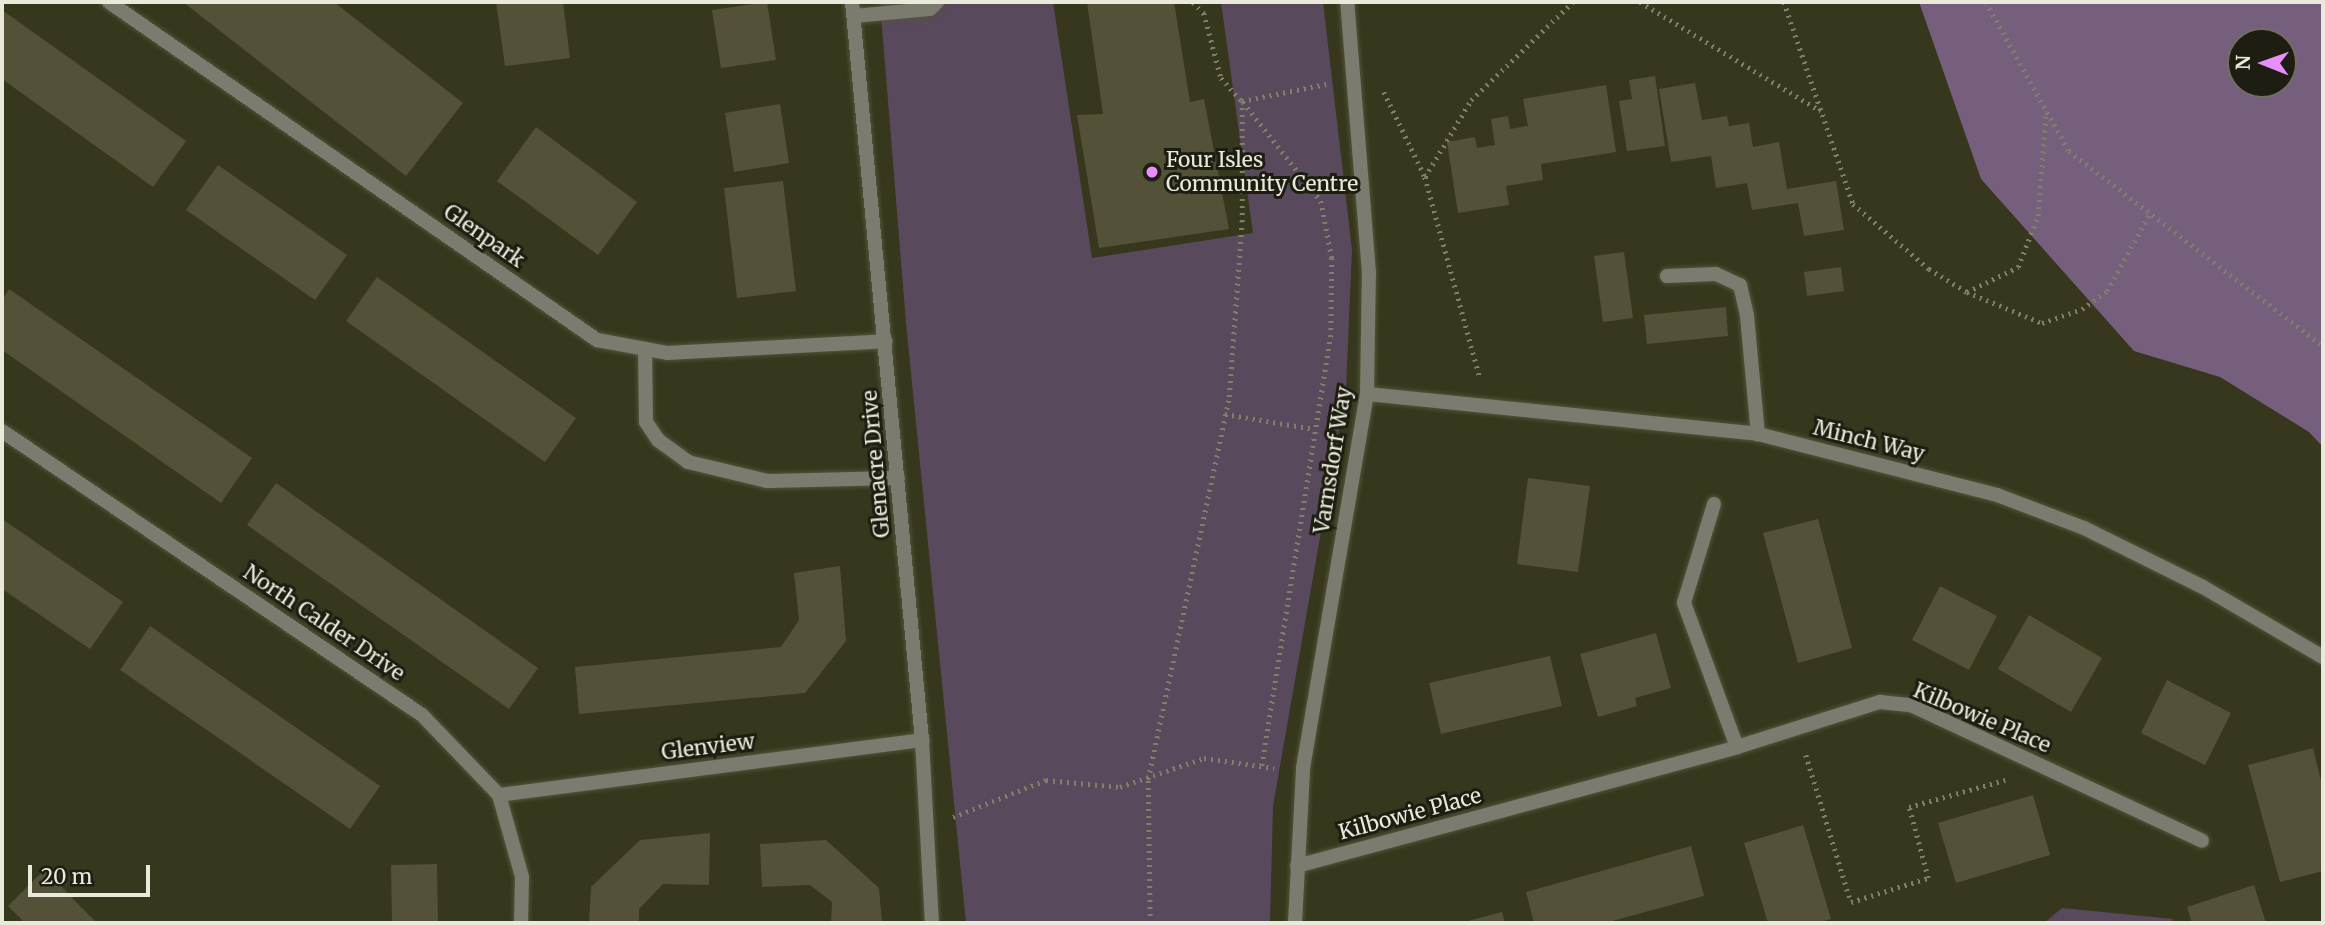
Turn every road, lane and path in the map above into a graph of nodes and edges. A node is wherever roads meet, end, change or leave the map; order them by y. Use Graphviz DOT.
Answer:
graph roads {
  1 [pos="109,2"];
  2 [pos="937,2"];
  3 [pos="1194,2"];
  4 [pos="1347,2"];
  5 [pos="1573,2"];
  6 [pos="1640,2"];
  7 [pos="1784,2"];
  8 [pos="1986,2"];
  9 [pos="853,9"];
  10 [pos="1354,78"];
  11 [pos="1378,80"];
  12 [pos="1242,101"];
  13 [pos="2046,110"];
  14 [pos="1822,112"];
  15 [pos="1425,177"];
  16 [pos="2150,213"];
  17 [pos="1667,276"];
  18 [pos="1967,292"];
  19 [pos="886,341"];
  20 [pos="2323,346"];
  21 [pos="645,349"];
  22 [pos="1367,394"];
  23 [pos="1488,404"];
  24 [pos="1225,414"];
  25 [pos="1314,429"];
  26 [pos="2,431"];
  27 [pos="1758,434"];
  28 [pos="898,478"];
  29 [pos="1714,504"];
  30 [pos="2323,657"];
  31 [pos="1798,728"];
  32 [pos="922,740"];
  33 [pos="1737,747"];
  34 [pos="1262,768"];
  35 [pos="1303,768"];
  36 [pos="2046,768"];
  37 [pos="1148,779"];
  38 [pos="499,794"];
  39 [pos="927,827"];
  40 [pos="2202,841"];
  41 [pos="1297,866"];
  42 [pos="521,923"];
  43 [pos="932,923"];
  44 [pos="1150,923"];
  45 [pos="1295,923"];
  1 -- 21 [label="street, Glenpark"];
  2 -- 9 [label="street"];
  3 -- 12 [label="path"];
  4 -- 10 [label="street, Varnsdorf Way"];
  5 -- 15 [label="path"];
  6 -- 14 [label="path"];
  7 -- 14 [label="path"];
  8 -- 13 [label="path"];
  9 -- 19 [label="street, Glenacre Drive"];
  10 -- 12 [label="path"];
  10 -- 22 [label="street, Varnsdorf Way"];
  11 -- 15 [label="path"];
  12 -- 24 [label="path"];
  12 -- 25 [label="path"];
  13 -- 16 [label="path"];
  13 -- 18 [label="path"];
  14 -- 18 [label="path"];
  15 -- 23 [label="path"];
  16 -- 18 [label="path"];
  16 -- 20 [label="path"];
  17 -- 27 [label="street"];
  19 -- 21 [label="street, Glenpark"];
  19 -- 28 [label="street, Glenacre Drive"];
  21 -- 28 [label="street"];
  22 -- 23 [label="street, Minch Way"];
  22 -- 35 [label="street, Varnsdorf Way"];
  23 -- 27 [label="street, Minch Way"];
  24 -- 25 [label="path"];
  24 -- 37 [label="path"];
  25 -- 34 [label="path"];
  26 -- 38 [label="street, North Calder Drive"];
  27 -- 30 [label="street, Minch Way"];
  28 -- 32 [label="street, Glenacre Drive"];
  29 -- 33 [label="street"];
  31 -- 33 [label="street, Kilbowie Place"];
  31 -- 36 [label="street, Kilbowie Place"];
  31 -- 36 [label="path"];
  32 -- 38 [label="street, Glenview"];
  32 -- 39 [label="street, Glenacre Drive"];
  33 -- 41 [label="street, Kilbowie Place"];
  34 -- 35 [label="path"];
  34 -- 37 [label="path"];
  35 -- 41 [label="street, Varnsdorf Way"];
  36 -- 40 [label="street, Kilbowie Place"];
  37 -- 39 [label="path"];
  37 -- 44 [label="path"];
  38 -- 42 [label="street, North Calder Drive"];
  39 -- 43 [label="street, Glenacre Drive"];
  41 -- 45 [label="street, Varnsdorf Way"];
}
